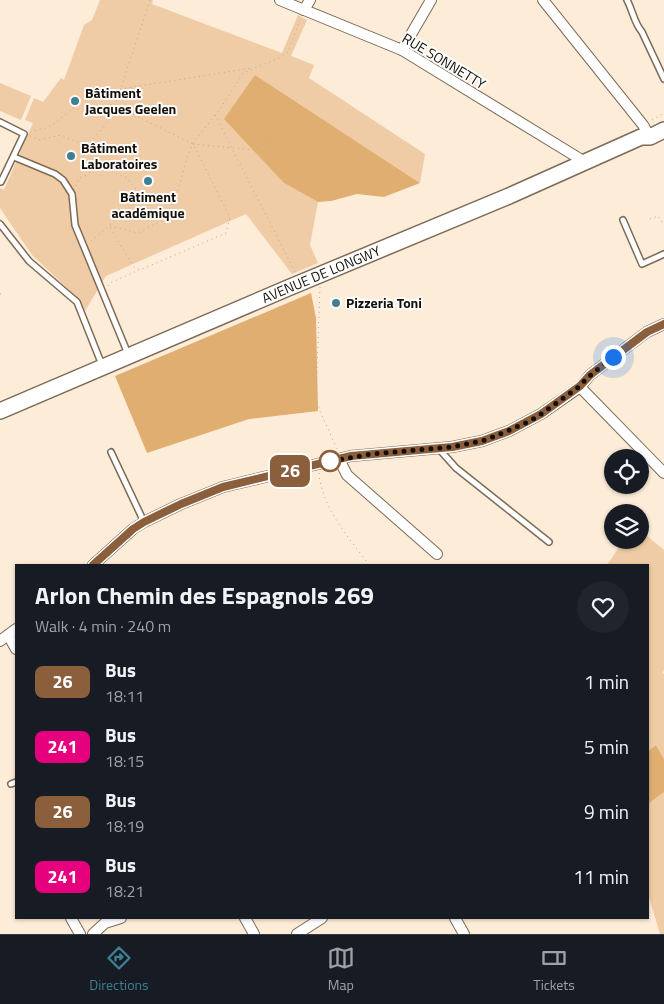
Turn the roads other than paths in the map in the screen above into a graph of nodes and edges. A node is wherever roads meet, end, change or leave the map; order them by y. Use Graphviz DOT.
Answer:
graph roads {
  1 [pos="280,0"];
  2 [pos="310,0"];
  3 [pos="431,0"];
  4 [pos="544,0"];
  5 [pos="627,0"];
  6 [pos="304,10"];
  7 [pos="402,50"];
  8 [pos="664,79"];
  9 [pos="0,122"];
  10 [pos="664,122"];
  11 [pos="649,132"];
  12 [pos="14,157"];
  13 [pos="585,162"];
  14 [pos="0,182"];
  15 [pos="623,220"];
  16 [pos="0,224"];
  17 [pos="664,254"];
  18 [pos="664,324"];
  19 [pos="129,356"];
  20 [pos="103,368"];
  21 [pos="580,386"];
  22 [pos="0,411"];
  23 [pos="440,449"];
  24 [pos="111,452"];
  25 [pos="339,459"];
  26 [pos="664,472"];
  27 [pos="144,522"];
  28 [pos="549,542"];
  29 [pos="437,554"];
  30 [pos="94,564"];
  31 [pos="8,635"];
  32 [pos="15,647"];
  33 [pos="72,919"];
  34 [pos="246,919"];
  35 [pos="320,919"];
  36 [pos="456,919"];
  37 [pos="105,920"];
  38 [pos="80,934"];
  39 [pos="93,934"];
  40 [pos="254,934"];
  41 [pos="297,934"];
  42 [pos="464,934"];
  1 -- 6 [label="street, RUE SONNETTY"];
  2 -- 6 [label="street"];
  3 -- 7 [label="street"];
  4 -- 11 [label="street"];
  5 -- 8 [label="lane"];
  6 -- 7 [label="street, RUE SONNETTY"];
  7 -- 13 [label="street, RUE SONNETTY"];
  9 -- 12 [label="lane"];
  10 -- 11 [label="main road, AVENUE DE LONGWY"];
  11 -- 13 [label="main road, AVENUE DE LONGWY"];
  12 -- 14 [label="lane"];
  12 -- 19 [label="lane"];
  13 -- 19 [label="main road, AVENUE DE LONGWY"];
  15 -- 17 [label="lane"];
  16 -- 20 [label="lane"];
  18 -- 21 [label="street"];
  19 -- 20 [label="main road, AVENUE DE LONGWY"];
  20 -- 22 [label="main road, AVENUE DE LONGWY"];
  21 -- 23 [label="street"];
  21 -- 26 [label="street"];
  23 -- 25 [label="street"];
  23 -- 28 [label="lane"];
  24 -- 27 [label="lane"];
  25 -- 27 [label="street"];
  25 -- 29 [label="street"];
  27 -- 30 [label="street"];
  31 -- 32 [label="street"];
  33 -- 38 [label="street"];
  34 -- 40 [label="street"];
  35 -- 41 [label="street"];
  36 -- 42 [label="street"];
  37 -- 39 [label="street"];
}
